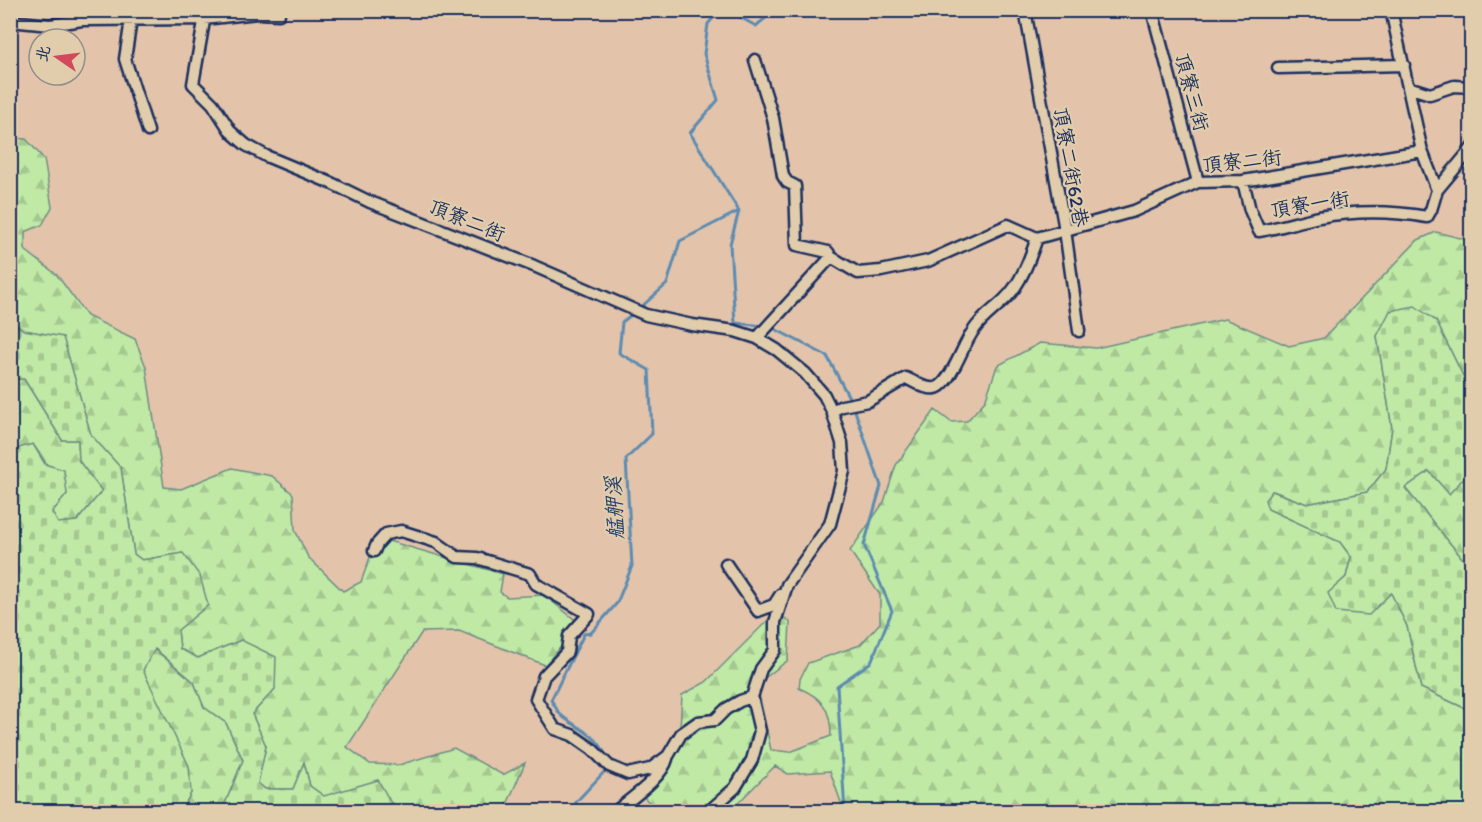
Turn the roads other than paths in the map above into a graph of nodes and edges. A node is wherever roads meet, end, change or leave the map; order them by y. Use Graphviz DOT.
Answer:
graph roads {
  1 [pos="1025,10"];
  2 [pos="1152,10"];
  3 [pos="1391,10"];
  4 [pos="258,12"];
  5 [pos="279,14"];
  6 [pos="83,15"];
  7 [pos="205,15"];
  8 [pos="131,20"];
  9 [pos="10,21"];
  10 [pos="755,60"];
  11 [pos="1404,65"];
  12 [pos="1278,68"];
  13 [pos="1408,87"];
  14 [pos="1472,87"];
  15 [pos="148,131"];
  16 [pos="1472,148"];
  17 [pos="1422,151"];
  18 [pos="1243,181"];
  19 [pos="1198,182"];
  20 [pos="1437,190"];
  21 [pos="1065,230"];
  22 [pos="1037,238"];
  23 [pos="831,257"];
  24 [pos="1079,331"];
  25 [pos="757,338"];
  26 [pos="837,408"];
  27 [pos="374,551"];
  28 [pos="726,564"];
  29 [pos="787,585"];
  30 [pos="752,697"];
  31 [pos="668,756"];
  32 [pos="615,812"];
  33 [pos="708,812"];
  1 -- 21 [label="street, 頂寮二街62巷"];
  2 -- 19 [label="street, 頂寮三街"];
  3 -- 11 [label="street"];
  4 -- 5 [label="street"];
  4 -- 7 [label="street"];
  6 -- 8 [label="street"];
  6 -- 9 [label="street"];
  7 -- 8 [label="street"];
  7 -- 25 [label="street, 頂寮二街"];
  8 -- 15 [label="street"];
  10 -- 23 [label="street"];
  11 -- 12 [label="street"];
  11 -- 13 [label="street"];
  13 -- 14 [label="street"];
  13 -- 17 [label="street"];
  16 -- 20 [label="street, 頂寮一街"];
  17 -- 18 [label="street, 頂寮二街"];
  17 -- 20 [label="street"];
  18 -- 19 [label="street, 頂寮二街"];
  18 -- 20 [label="street, 頂寮一街"];
  19 -- 21 [label="street, 頂寮二街"];
  21 -- 22 [label="street, 頂寮二街"];
  21 -- 24 [label="street, 頂寮二街62巷"];
  22 -- 23 [label="street"];
  22 -- 26 [label="street"];
  23 -- 25 [label="street"];
  25 -- 26 [label="street, 頂寮二街"];
  26 -- 29 [label="street, 頂寮二街"];
  27 -- 31 [label="street"];
  28 -- 29 [label="street"];
  29 -- 30 [label="street"];
  30 -- 31 [label="street"];
  30 -- 33 [label="street"];
  31 -- 32 [label="street"];
}
